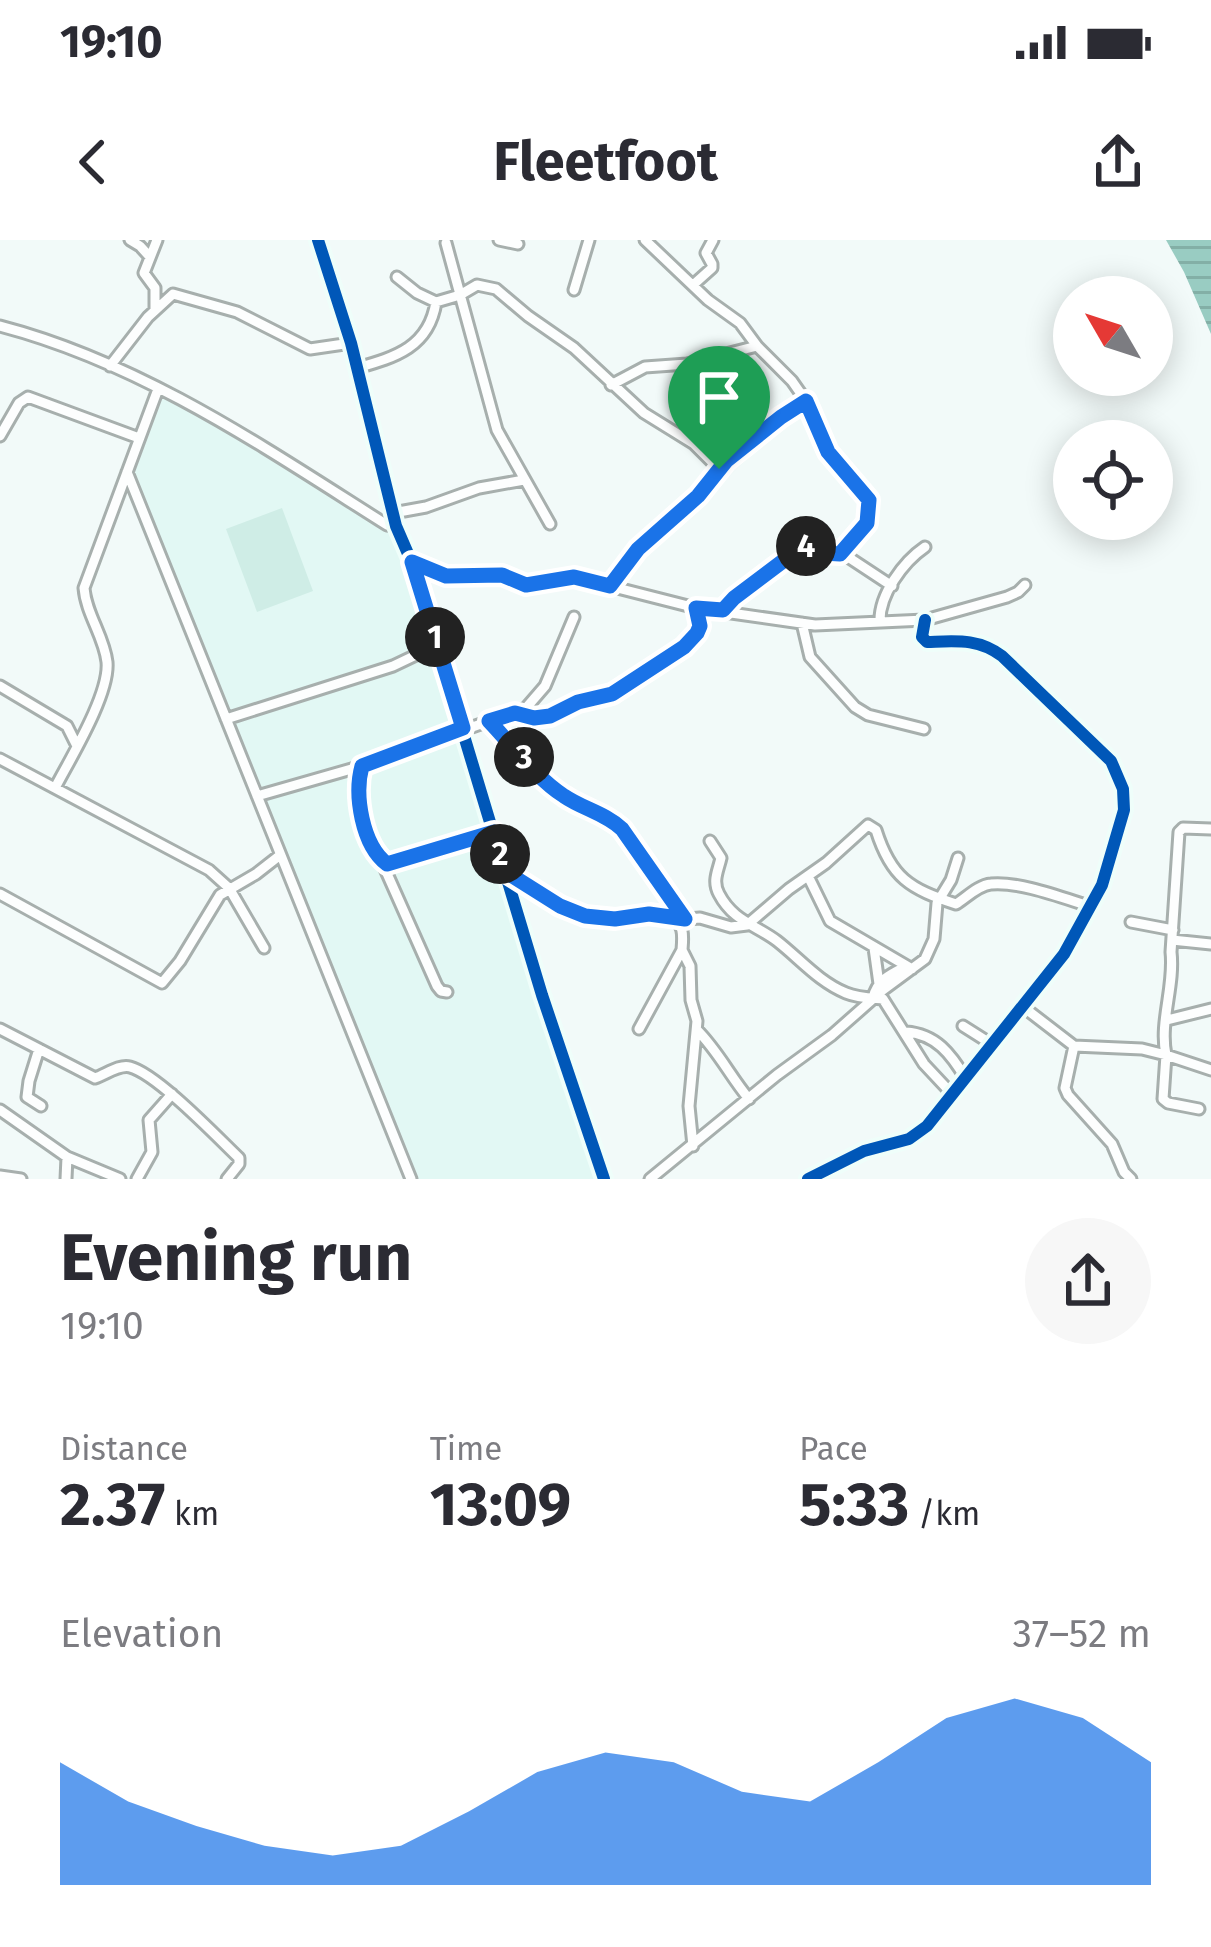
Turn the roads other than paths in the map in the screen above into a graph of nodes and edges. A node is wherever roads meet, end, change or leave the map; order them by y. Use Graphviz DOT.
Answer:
graph roads {
  1 [pos="130,240"];
  2 [pos="157,240"];
  3 [pos="318,240"];
  4 [pos="499,240"];
  5 [pos="590,240"];
  6 [pos="645,240"];
  7 [pos="713,240"];
  8 [pos="446,244"];
  9 [pos="518,244"];
  10 [pos="150,257"];
  11 [pos="397,277"];
  12 [pos="693,285"];
  13 [pos="574,290"];
  14 [pos="460,296"];
  15 [pos="436,302"];
  16 [pos="155,310"];
  17 [pos="0,326"];
  18 [pos="350,343"];
  19 [pos="757,346"];
  20 [pos="110,366"];
  21 [pos="357,368"];
  22 [pos="611,385"];
  23 [pos="158,389"];
  24 [pos="806,401"];
  25 [pos="0,436"];
  26 [pos="139,438"];
  27 [pos="719,469"];
  28 [pos="127,472"];
  29 [pos="524,480"];
  30 [pos="393,513"];
  31 [pos="550,524"];
  32 [pos="396,526"];
  33 [pos="925,547"];
  34 [pos="840,554"];
  35 [pos="412,562"];
  36 [pos="1024,585"];
  37 [pos="610,586"];
  38 [pos="892,586"];
  39 [pos="696,608"];
  40 [pos="723,610"];
  41 [pos="574,617"];
  42 [pos="925,620"];
  43 [pos="880,622"];
  44 [pos="802,623"];
  45 [pos="437,645"];
  46 [pos="0,686"];
  47 [pos="515,713"];
  48 [pos="226,719"];
  49 [pos="489,721"];
  50 [pos="463,728"];
  51 [pos="924,729"];
  52 [pos="77,746"];
  53 [pos="0,759"];
  54 [pos="362,766"];
  55 [pos="55,788"];
  56 [pos="257,796"];
  57 [pos="1211,829"];
  58 [pos="494,832"];
  59 [pos="710,841"];
  60 [pos="279,856"];
  61 [pos="958,858"];
  62 [pos="387,864"];
  63 [pos="506,872"];
  64 [pos="808,876"];
  65 [pos="229,888"];
  66 [pos="3,897"];
  67 [pos="940,897"];
  68 [pos="1089,906"];
  69 [pos="680,919"];
  70 [pos="1131,922"];
  71 [pos="747,925"];
  72 [pos="1172,935"];
  73 [pos="1211,944"];
  74 [pos="874,947"];
  75 [pos="264,948"];
  76 [pos="682,950"];
  77 [pos="909,968"];
  78 [pos="879,984"];
  79 [pos="447,992"];
  80 [pos="873,998"];
  81 [pos="1022,1006"];
  82 [pos="1211,1009"];
  83 [pos="1167,1020"];
  84 [pos="963,1027"];
  85 [pos="0,1029"];
  86 [pos="639,1029"];
  87 [pos="698,1030"];
  88 [pos="906,1032"];
  89 [pos="993,1045"];
  90 [pos="1074,1046"];
  91 [pos="39,1049"];
  92 [pos="1166,1055"];
  93 [pos="1211,1070"];
  94 [pos="966,1079"];
  95 [pos="172,1094"];
  96 [pos="953,1095"];
  97 [pos="749,1099"];
  98 [pos="41,1106"];
  99 [pos="1199,1109"];
  100 [pos="0,1110"];
  101 [pos="693,1146"];
  102 [pos="67,1156"];
  103 [pos="0,1176"];
  104 [pos="21,1179"];
  105 [pos="66,1179"];
  106 [pos="120,1179"];
  107 [pos="136,1179"];
  108 [pos="227,1179"];
  109 [pos="411,1179"];
  110 [pos="604,1179"];
  111 [pos="650,1179"];
  112 [pos="808,1179"];
  113 [pos="1131,1179"];
  1 -- 10 [label="street"];
  2 -- 10 [label="street"];
  3 -- 18 [label="street"];
  4 -- 9 [label="street"];
  5 -- 13 [label="street"];
  6 -- 12 [label="street"];
  7 -- 12 [label="street"];
  8 -- 14 [label="street"];
  10 -- 16 [label="street"];
  11 -- 15 [label="street"];
  12 -- 19 [label="street"];
  14 -- 15 [label="street"];
  14 -- 22 [label="street"];
  14 -- 29 [label="street"];
  15 -- 21 [label="street"];
  16 -- 18 [label="street"];
  16 -- 20 [label="street"];
  17 -- 20 [label="street"];
  18 -- 21 [label="street"];
  19 -- 22 [label="street"];
  19 -- 24 [label="street"];
  20 -- 23 [label="street"];
  21 -- 30 [label="street"];
  22 -- 27 [label="street"];
  23 -- 26 [label="street"];
  23 -- 32 [label="street"];
  24 -- 27 [label="street"];
  24 -- 34 [label="street"];
  25 -- 26 [label="street"];
  26 -- 28 [label="street"];
  27 -- 37 [label="street"];
  28 -- 48 [label="street"];
  28 -- 52 [label="street"];
  29 -- 30 [label="street"];
  29 -- 31 [label="street"];
  30 -- 32 [label="street"];
  32 -- 35 [label="street"];
  33 -- 38 [label="street"];
  34 -- 38 [label="street"];
  34 -- 40 [label="street"];
  35 -- 37 [label="street"];
  35 -- 45 [label="street"];
  36 -- 42 [label="street"];
  37 -- 39 [label="street"];
  38 -- 43 [label="street"];
  39 -- 40 [label="street"];
  39 -- 47 [label="street"];
  40 -- 44 [label="street"];
  41 -- 47 [label="street"];
  42 -- 43 [label="street"];
  42 -- 68 [label="street"];
  43 -- 44 [label="street"];
  44 -- 51 [label="street"];
  45 -- 48 [label="street"];
  45 -- 50 [label="street"];
  46 -- 52 [label="street"];
  47 -- 49 [label="street"];
  48 -- 56 [label="street"];
  49 -- 50 [label="street"];
  49 -- 69 [label="street"];
  50 -- 54 [label="street"];
  50 -- 58 [label="street"];
  52 -- 55 [label="street"];
  53 -- 55 [label="street"];
  54 -- 56 [label="street"];
  54 -- 62 [label="street"];
  55 -- 65 [label="street"];
  56 -- 60 [label="street"];
  57 -- 72 [label="street"];
  58 -- 62 [label="street"];
  58 -- 63 [label="street"];
  59 -- 71 [label="street"];
  60 -- 65 [label="street"];
  60 -- 109 [label="street"];
  61 -- 67 [label="street"];
  62 -- 79 [label="street"];
  63 -- 69 [label="street"];
  63 -- 110 [label="street"];
  64 -- 67 [label="street"];
  64 -- 71 [label="street"];
  64 -- 74 [label="street"];
  65 -- 66 [label="street"];
  65 -- 75 [label="street"];
  67 -- 68 [label="street"];
  67 -- 77 [label="street"];
  68 -- 81 [label="street"];
  69 -- 71 [label="street"];
  69 -- 76 [label="street"];
  70 -- 72 [label="street"];
  71 -- 80 [label="street"];
  72 -- 73 [label="street"];
  72 -- 83 [label="street"];
  74 -- 77 [label="street"];
  74 -- 78 [label="street"];
  76 -- 86 [label="street"];
  76 -- 87 [label="street"];
  77 -- 78 [label="street"];
  77 -- 80 [label="street"];
  78 -- 80 [label="street"];
  80 -- 88 [label="street"];
  80 -- 97 [label="street"];
  81 -- 89 [label="street"];
  81 -- 90 [label="street"];
  82 -- 83 [label="street"];
  83 -- 92 [label="street"];
  84 -- 89 [label="street"];
  85 -- 91 [label="street"];
  87 -- 97 [label="street"];
  87 -- 101 [label="street"];
  88 -- 94 [label="street"];
  88 -- 96 [label="street"];
  89 -- 94 [label="street"];
  90 -- 92 [label="street"];
  90 -- 113 [label="street"];
  91 -- 95 [label="street"];
  91 -- 98 [label="street"];
  92 -- 93 [label="street"];
  92 -- 99 [label="street"];
  94 -- 96 [label="street"];
  95 -- 107 [label="street"];
  95 -- 108 [label="street"];
  96 -- 112 [label="street"];
  97 -- 101 [label="street"];
  100 -- 102 [label="street"];
  101 -- 111 [label="street"];
  102 -- 105 [label="street"];
  102 -- 106 [label="street"];
  103 -- 104 [label="street"];
}
